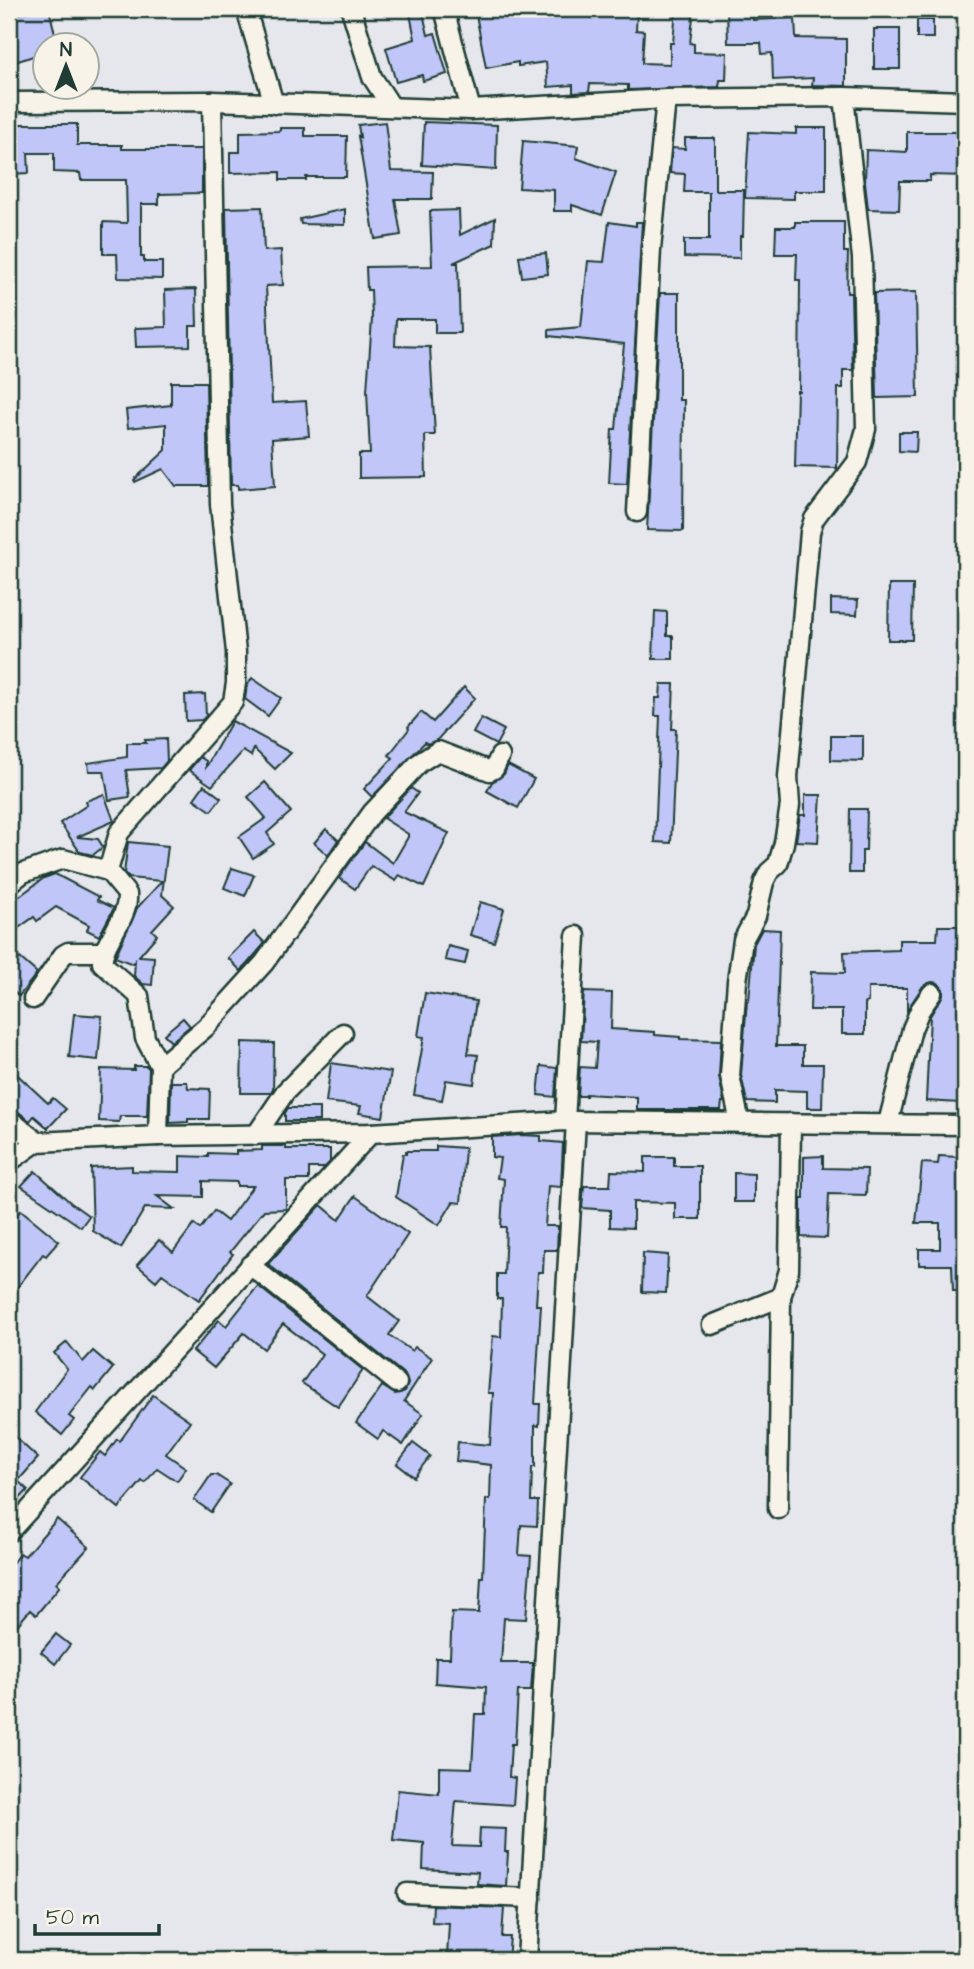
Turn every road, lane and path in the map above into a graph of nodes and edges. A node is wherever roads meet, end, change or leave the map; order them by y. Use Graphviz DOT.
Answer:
graph roads {
  1 [pos="246,9"];
  2 [pos="351,9"];
  3 [pos="444,9"];
  4 [pos="844,97"];
  5 [pos="666,99"];
  6 [pos="212,101"];
  7 [pos="965,101"];
  8 [pos="9,102"];
  9 [pos="274,104"];
  10 [pos="391,106"];
  11 [pos="471,110"];
  12 [pos="637,513"];
  13 [pos="500,756"];
  14 [pos="108,871"];
  15 [pos="9,884"];
  16 [pos="576,936"];
  17 [pos="103,952"];
  18 [pos="932,993"];
  19 [pos="33,999"];
  20 [pos="343,1032"];
  21 [pos="160,1066"];
  22 [pos="9,1119"];
  23 [pos="571,1121"];
  24 [pos="740,1123"];
  25 [pos="791,1123"];
  26 [pos="888,1123"];
  27 [pos="965,1125"];
  28 [pos="371,1133"];
  29 [pos="256,1135"];
  30 [pos="158,1136"];
  31 [pos="37,1142"];
  32 [pos="9,1162"];
  33 [pos="250,1265"];
  34 [pos="781,1297"];
  35 [pos="712,1325"];
  36 [pos="397,1383"];
  37 [pos="778,1509"];
  38 [pos="9,1532"];
  39 [pos="407,1894"];
  40 [pos="531,1898"];
  41 [pos="527,1960"];
  1 -- 9 [label="street"];
  2 -- 10 [label="street"];
  3 -- 11 [label="street"];
  4 -- 5 [label="street"];
  4 -- 7 [label="street"];
  4 -- 24 [label="street"];
  5 -- 11 [label="street"];
  5 -- 12 [label="street"];
  6 -- 8 [label="street"];
  6 -- 9 [label="street"];
  6 -- 14 [label="street"];
  9 -- 10 [label="street"];
  10 -- 11 [label="street"];
  13 -- 21 [label="street"];
  14 -- 15 [label="street"];
  14 -- 17 [label="street"];
  16 -- 23 [label="street"];
  17 -- 19 [label="street"];
  17 -- 21 [label="street"];
  18 -- 26 [label="street"];
  20 -- 29 [label="street"];
  21 -- 30 [label="street"];
  22 -- 31 [label="street"];
  23 -- 24 [label="street"];
  23 -- 28 [label="street"];
  23 -- 40 [label="street"];
  24 -- 25 [label="street"];
  25 -- 26 [label="street"];
  25 -- 34 [label="street"];
  26 -- 27 [label="street"];
  28 -- 29 [label="street"];
  28 -- 33 [label="street"];
  29 -- 30 [label="street"];
  30 -- 31 [label="street"];
  31 -- 32 [label="street"];
  33 -- 36 [label="street"];
  33 -- 38 [label="street"];
  34 -- 35 [label="street"];
  34 -- 37 [label="street"];
  39 -- 40 [label="street"];
  40 -- 41 [label="street"];
}
